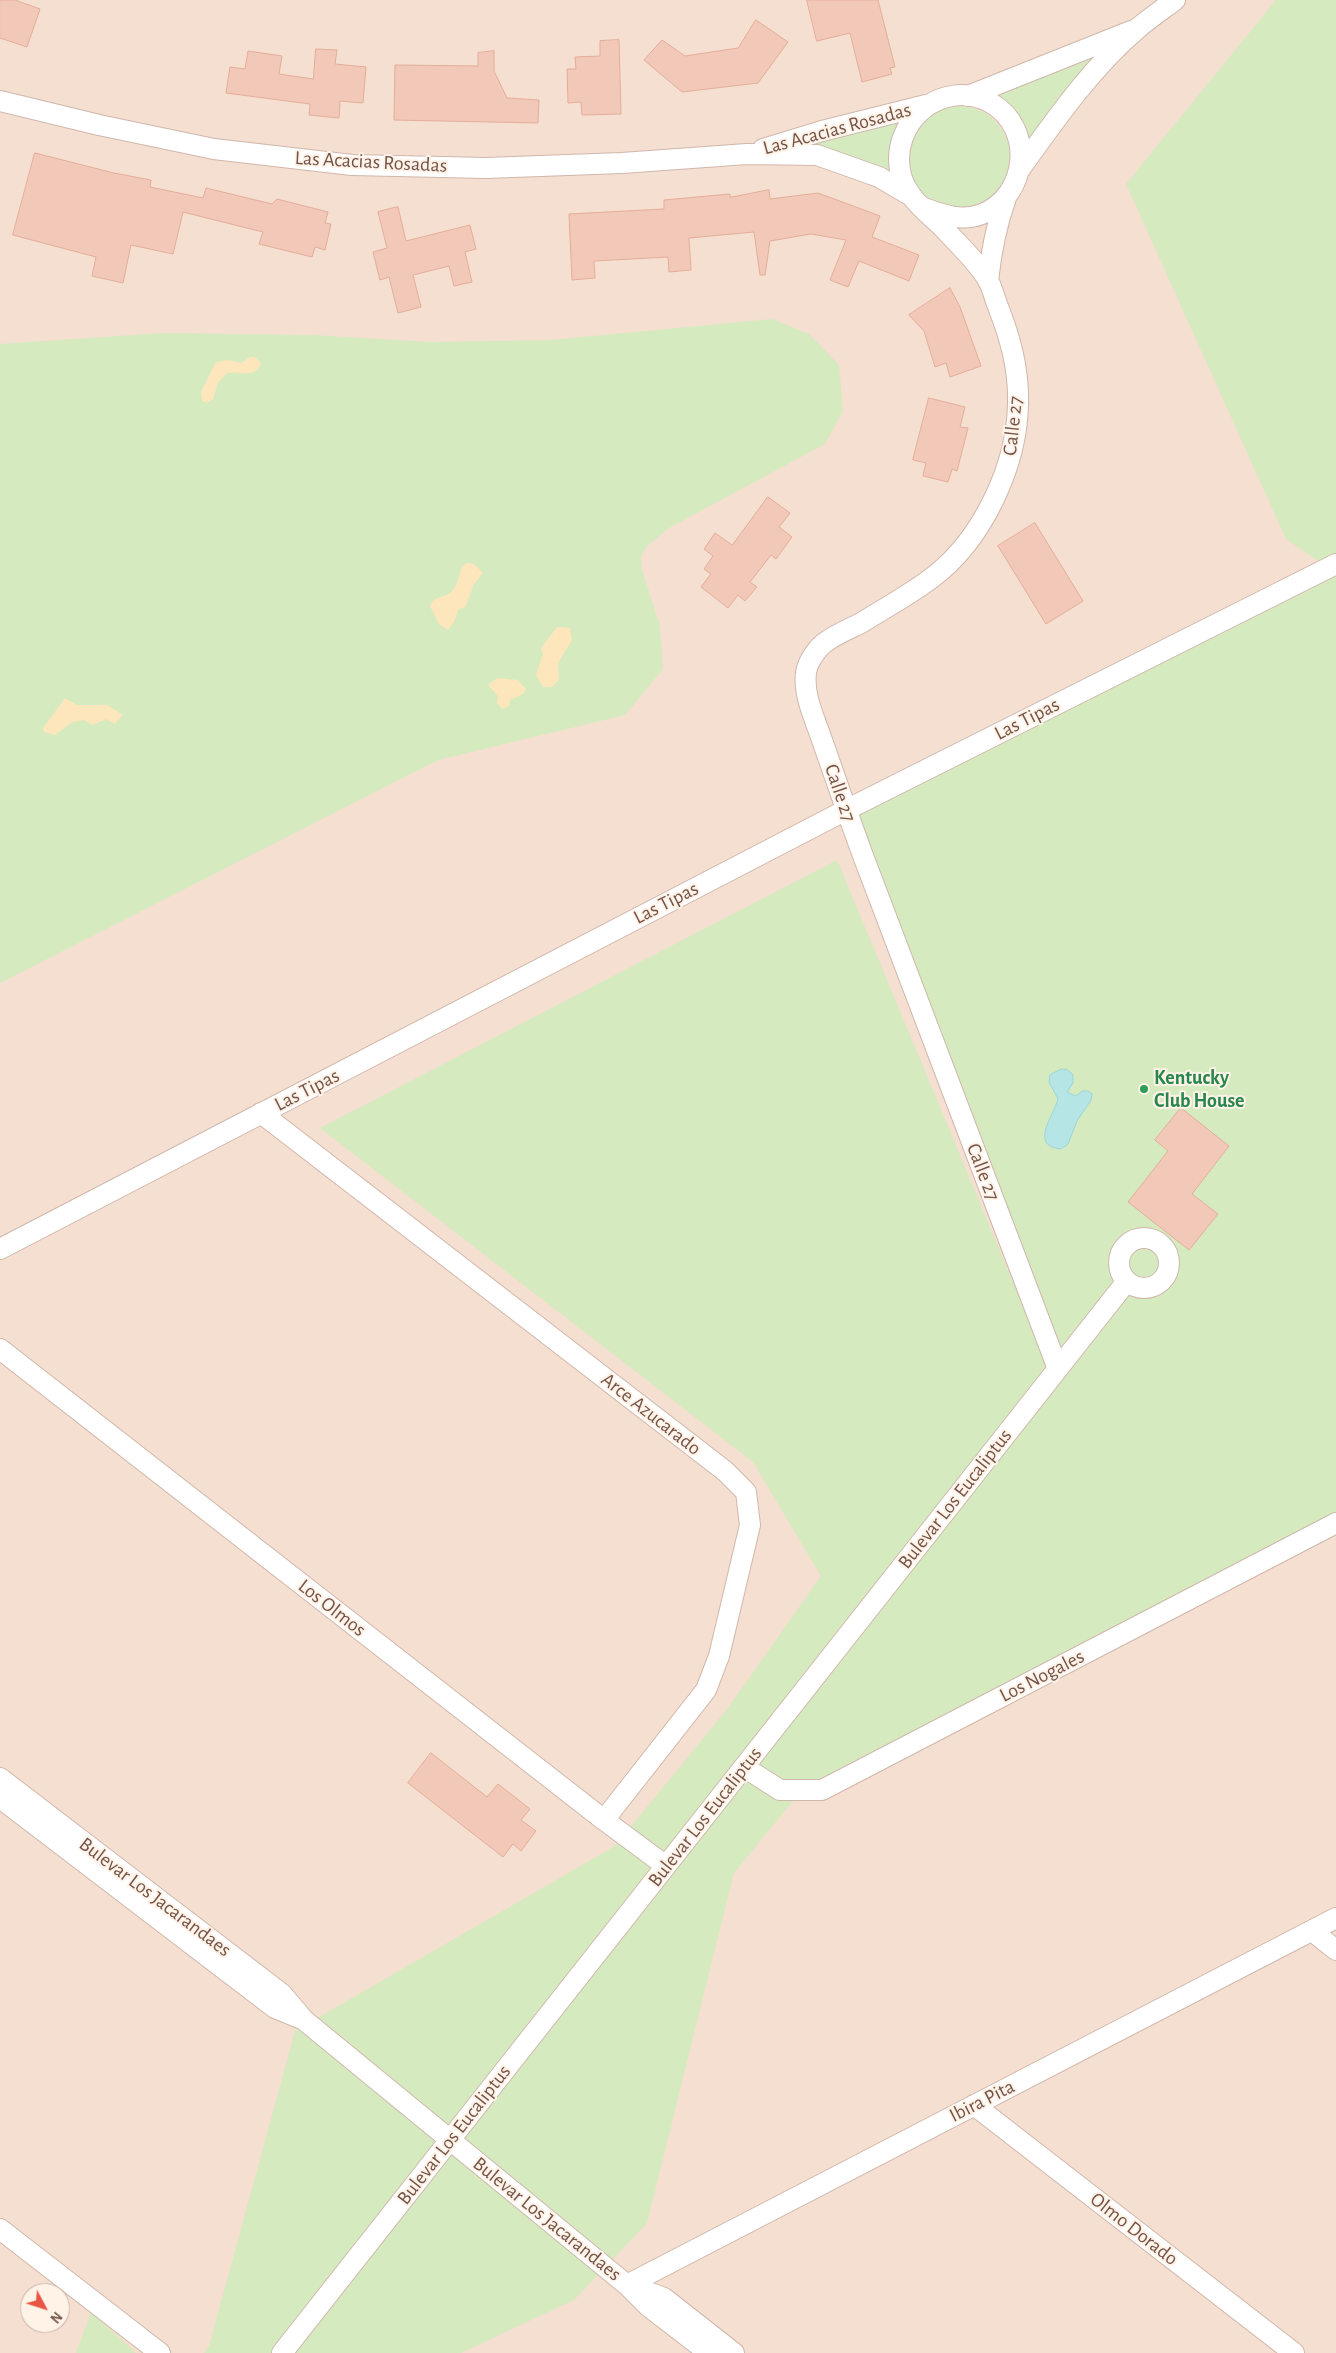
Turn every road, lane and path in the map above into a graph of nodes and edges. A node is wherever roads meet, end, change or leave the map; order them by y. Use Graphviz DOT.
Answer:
graph roads {
  1 [pos="1176,0"];
  2 [pos="1138,28"];
  3 [pos="968,96"];
  4 [pos="0,101"];
  5 [pos="927,105"];
  6 [pos="747,154"];
  7 [pos="1020,169"];
  8 [pos="908,194"];
  9 [pos="1006,198"];
  10 [pos="924,208"];
  11 [pos="988,281"];
  12 [pos="1333,569"];
  13 [pos="846,810"];
  14 [pos="261,1113"];
  15 [pos="0,1249"];
  16 [pos="1127,1281"];
  17 [pos="0,1349"];
  18 [pos="1058,1369"];
  19 [pos="1336,1523"];
  20 [pos="744,1767"];
  21 [pos="0,1778"];
  22 [pos="0,1798"];
  23 [pos="604,1820"];
  24 [pos="666,1866"];
  25 [pos="1336,1918"];
  26 [pos="1312,1931"];
  27 [pos="1336,1950"];
  28 [pos="304,2020"];
  29 [pos="974,2106"];
  30 [pos="451,2140"];
  31 [pos="0,2229"];
  32 [pos="628,2285"];
  33 [pos="160,2353"];
  34 [pos="282,2353"];
  35 [pos="709,2353"];
  36 [pos="734,2353"];
  37 [pos="1294,2353"];
  1 -- 2 [label="street"];
  2 -- 3 [label="street"];
  2 -- 7 [label="street"];
  3 -- 5 [label="street"];
  3 -- 7 [label="street"];
  4 -- 6 [label="street, Las Acacias Rosadas"];
  5 -- 6 [label="street, Las Acacias Rosadas"];
  5 -- 8 [label="street"];
  6 -- 8 [label="street, Las Acacias Rosadas"];
  7 -- 9 [label="street"];
  8 -- 10 [label="street"];
  9 -- 10 [label="street"];
  9 -- 11 [label="street, Calle 27"];
  10 -- 11 [label="street, Calle 27"];
  11 -- 13 [label="street, Calle 27"];
  12 -- 13 [label="street, Las Tipas"];
  13 -- 14 [label="street, Las Tipas"];
  13 -- 18 [label="street, Calle 27"];
  14 -- 15 [label="street, Las Tipas"];
  14 -- 23 [label="street, Arce Azucarado"];
  16 -- 18 [label="street, Bulevar Los Eucaliptus"];
  17 -- 23 [label="street, Los Olmos"];
  18 -- 20 [label="street, Bulevar Los Eucaliptus"];
  19 -- 20 [label="street, Los Nogales"];
  20 -- 24 [label="street, Bulevar Los Eucaliptus"];
  21 -- 28 [label="street, Bulevar Los Jacarandaes"];
  22 -- 28 [label="street, Bulevar Los Jacarandaes"];
  23 -- 24 [label="street, Los Olmos"];
  24 -- 30 [label="street, Bulevar Los Eucaliptus"];
  25 -- 26 [label="street, Ibira Pita"];
  26 -- 27 [label="street"];
  26 -- 29 [label="street, Ibira Pita"];
  28 -- 30 [label="street, Bulevar Los Jacarandaes"];
  29 -- 32 [label="street, Ibira Pita"];
  29 -- 37 [label="street, Olmo Dorado"];
  30 -- 32 [label="street, Bulevar Los Jacarandaes"];
  30 -- 34 [label="street, Bulevar Los Eucaliptus"];
  31 -- 33 [label="street"];
  32 -- 35 [label="street, Bulevar Los Jacarandaes"];
  32 -- 36 [label="street, Bulevar Los Jacarandaes"];
}
